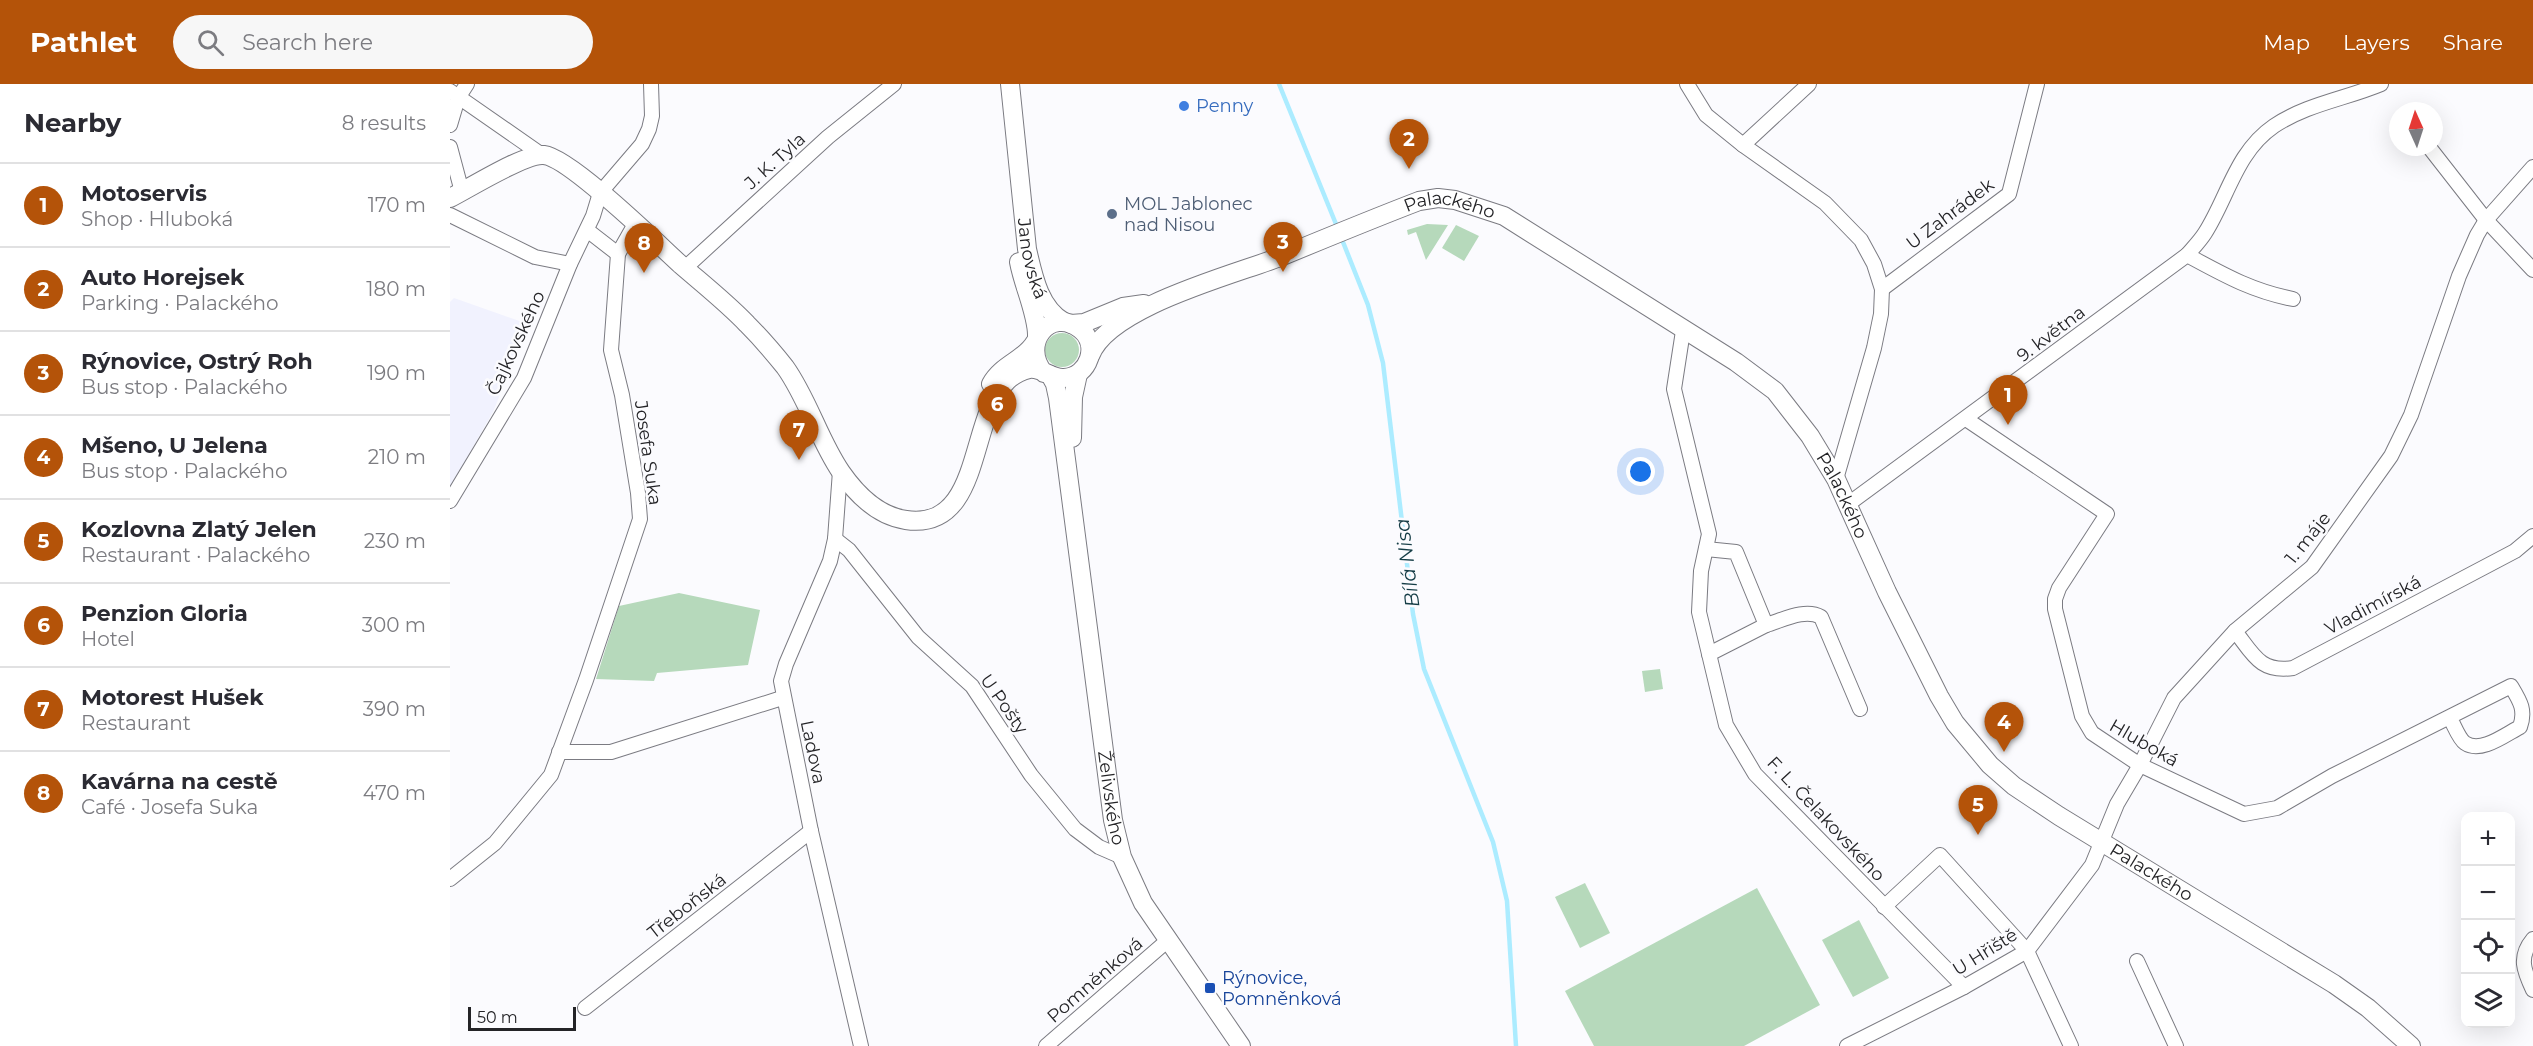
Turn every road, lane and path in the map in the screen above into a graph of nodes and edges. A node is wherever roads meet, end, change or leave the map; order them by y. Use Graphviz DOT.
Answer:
graph roads {
  1 [pos="467,84"];
  2 [pos="651,84"];
  3 [pos="894,84"];
  4 [pos="1010,84"];
  5 [pos="1687,84"];
  6 [pos="1809,84"];
  7 [pos="2037,84"];
  8 [pos="2381,84"];
  9 [pos="454,94"];
  10 [pos="450,125"];
  11 [pos="1743,145"];
  12 [pos="450,147"];
  13 [pos="542,155"];
  14 [pos="2436,156"];
  15 [pos="2533,167"];
  16 [pos="1020,185"];
  17 [pos="600,193"];
  18 [pos="456,195"];
  19 [pos="450,215"];
  20 [pos="2486,220"];
  21 [pos="634,224"];
  22 [pos="587,230"];
  23 [pos="618,254"];
  24 [pos="2187,255"];
  25 [pos="570,264"];
  26 [pos="684,268"];
  27 [pos="2533,270"];
  28 [pos="1882,289"];
  29 [pos="2293,299"];
  30 [pos="1157,302"];
  31 [pos="1068,323"];
  32 [pos="1683,331"];
  33 [pos="1036,339"];
  34 [pos="1090,356"];
  35 [pos="1047,374"];
  36 [pos="1078,374"];
  37 [pos="1966,419"];
  38 [pos="983,424"];
  39 [pos="840,471"];
  40 [pos="1836,479"];
  41 [pos="450,501"];
  42 [pos="1847,505"];
  43 [pos="1073,515"];
  44 [pos="2533,536"];
  45 [pos="835,539"];
  46 [pos="1706,549"];
  47 [pos="1766,625"];
  48 [pos="2235,631"];
  49 [pos="1709,654"];
  50 [pos="782,698"];
  51 [pos="1860,709"];
  52 [pos="2450,718"];
  53 [pos="559,752"];
  54 [pos="2140,765"];
  55 [pos="812,831"];
  56 [pos="2102,841"];
  57 [pos="1122,857"];
  58 [pos="450,879"];
  59 [pos="1884,907"];
  60 [pos="2533,939"];
  61 [pos="1167,941"];
  62 [pos="2027,951"];
  63 [pos="2137,961"];
  64 [pos="1964,987"];
  65 [pos="2533,990"];
  66 [pos="585,1008"];
  67 [pos="861,1046"];
  68 [pos="1046,1046"];
  69 [pos="1241,1046"];
  70 [pos="1847,1046"];
  71 [pos="2071,1046"];
  72 [pos="2176,1046"];
  73 [pos="2410,1046"];
  1 -- 9 [label="street"];
  2 -- 17 [label="street"];
  3 -- 26 [label="street, J. K. Tyla"];
  4 -- 16 [label="street, Janovská"];
  5 -- 11 [label="street"];
  6 -- 11 [label="street"];
  7 -- 28 [label="street, U Zahrádek"];
  8 -- 24 [label="street, 9. května"];
  9 -- 10 [label="street"];
  9 -- 13 [label="street"];
  11 -- 28 [label="street"];
  12 -- 18 [label="street"];
  13 -- 17 [label="street"];
  13 -- 18 [label="street"];
  14 -- 20 [label="street"];
  15 -- 20 [label="street, 1. máje"];
  16 -- 31 [label="street, Janovská"];
  16 -- 33 [label="street, Janovská"];
  17 -- 21 [label="street"];
  17 -- 22 [label="street, Čajkovského"];
  19 -- 25 [label="street"];
  20 -- 27 [label="street"];
  20 -- 48 [label="street, 1. máje"];
  21 -- 23 [label="street, Josefa Suka"];
  21 -- 26 [label="street"];
  22 -- 23 [label="street"];
  22 -- 25 [label="street, Čajkovského"];
  23 -- 53 [label="street, Josefa Suka"];
  24 -- 29 [label="street"];
  24 -- 37 [label="street, 9. května"];
  25 -- 41 [label="street, Čajkovského"];
  26 -- 39 [label="street"];
  28 -- 40 [label="street"];
  30 -- 31 [label="street, Palackého"];
  30 -- 32 [label="street, Palackého"];
  30 -- 34 [label="street, Palackého"];
  31 -- 33 [label="street"];
  31 -- 34 [label="street"];
  32 -- 40 [label="street, Palackého"];
  32 -- 46 [label="street, F. L. Čelakovského"];
  33 -- 35 [label="street"];
  33 -- 38 [label="street"];
  34 -- 36 [label="street"];
  35 -- 36 [label="street"];
  35 -- 38 [label="street"];
  35 -- 43 [label="street, Želivského"];
  36 -- 43 [label="street, Želivského"];
  37 -- 42 [label="street, 9. května"];
  37 -- 54 [label="street, Hluboká"];
  38 -- 39 [label="street"];
  39 -- 45 [label="street, Ladova"];
  40 -- 42 [label="street, Palackého"];
  42 -- 56 [label="street, Palackého"];
  43 -- 57 [label="street, Želivského"];
  44 -- 48 [label="street, Vladimírská"];
  45 -- 50 [label="street, Ladova"];
  45 -- 57 [label="street, U Pošty"];
  46 -- 47 [label="street"];
  46 -- 49 [label="street, F. L. Čelakovského"];
  47 -- 49 [label="street"];
  47 -- 51 [label="street"];
  48 -- 54 [label="street, 1. máje"];
  49 -- 59 [label="street, F. L. Čelakovského"];
  50 -- 53 [label="street"];
  50 -- 55 [label="street, Ladova"];
  52 -- 52 [label="street, Hluboká"];
  52 -- 54 [label="street, Hluboká"];
  53 -- 58 [label="street, Josefa Suka"];
  54 -- 56 [label="street, 1. máje"];
  55 -- 66 [label="street, Třeboňská"];
  55 -- 67 [label="street, Ladova"];
  56 -- 62 [label="street, U Hřiště"];
  56 -- 73 [label="street, Palackého"];
  57 -- 61 [label="street, Želivského"];
  59 -- 62 [label="street"];
  59 -- 64 [label="street, F. L. Čelakovského"];
  60 -- 65 [label="street"];
  61 -- 68 [label="street, Pomněnková"];
  61 -- 69 [label="street, Želivského"];
  62 -- 64 [label="street, U Hřiště"];
  62 -- 71 [label="street"];
  63 -- 72 [label="street"];
  64 -- 70 [label="street, U Hřiště"];
}
